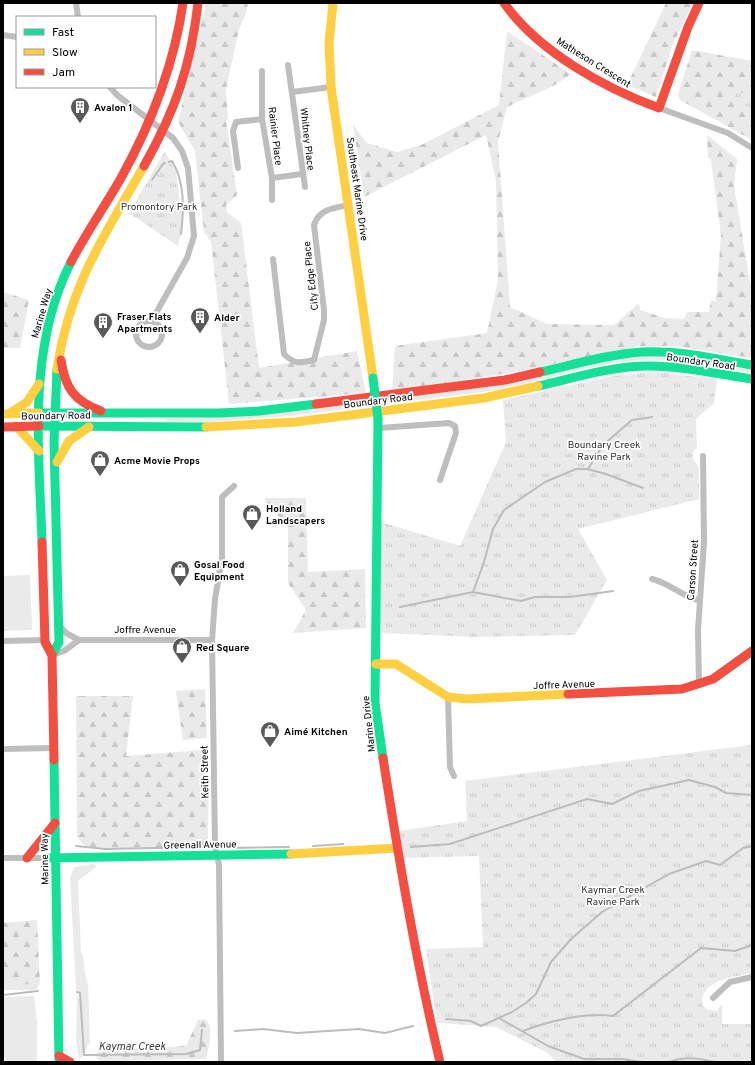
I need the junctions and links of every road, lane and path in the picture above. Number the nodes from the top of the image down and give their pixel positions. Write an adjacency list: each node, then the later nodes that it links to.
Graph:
1 (76, 3): 7 (street)
2 (183, 3): 17 (main road, Marine Way)
3 (198, 3): 18 (main road, Marine Way)
4 (333, 3): 12 (main road, Southeast Marine Drive)
5 (504, 3): 15 (main road, Matheson Crescent)
6 (699, 3): 15 (main road)
7 (78, 16)
8 (3, 35): 9 (street)
9 (16, 37)
10 (288, 65): 14 (street, Whitney Place)
11 (262, 71): 16 (street, Rainier Place)
12 (332, 87): 14 (street); 25 (main road, Southeast Marine Drive)
13 (111, 88): 17 (street)
14 (292, 92): 21 (street, Whitney Place)
15 (659, 108): 19 (street, Matheson Crescent)
16 (262, 119): 20 (street); 22 (street, Rainier Place)
17 (151, 121): 18 (street); 32 (main road, Marine Way)
18 (164, 130): 27 (street); 28 (main road, Marine Way)
19 (752, 148)
20 (238, 168)
21 (302, 174): 22 (street, Rainier Place); 23 (street, Whitney Place)
22 (272, 178): 24 (street, Rainier Place)
23 (305, 187)
24 (272, 200)
25 (349, 205): 26 (street, City Edge Place); 30 (main road, Southeast Marine Drive)
26 (273, 260)
27 (152, 320): 27 (street)
28 (60, 352): 35 (main road, Marine Way); 36 (main road)
29 (752, 365): 36 (main road, Boundary Road)
30 (373, 378): 37 (main road, Marine Drive, bridge)
31 (752, 379): 41 (main road, Boundary Road)
32 (39, 384): 33 (main road, Marine Way); 34 (main road)
33 (39, 413): 34 (main road, Boundary Road); 35 (main road, Boundary Road); 39 (main road, Marine Way)
34 (6, 414)
35 (54, 414): 36 (main road, Boundary Road); 40 (main road, Marine Way)
36 (109, 414)
37 (378, 423): 46 (street); 57 (main road, Marine Drive)
38 (16, 426): 39 (main road, Boundary Road); 42 (main road, Boundary Road); 43 (main road)
39 (39, 426): 40 (main road, Boundary Road); 43 (main road, Marine Way)
40 (54, 426): 41 (main road, Boundary Road); 45 (main road, Marine Way)
41 (91, 426): 45 (main road)
42 (3, 427)
43 (39, 451): 51 (main road, Marine Way)
44 (704, 456): 49 (street, Carson Street)
45 (55, 468): 50 (main road, Marine Way)
46 (440, 480)
47 (234, 486): 53 (street, Keith Street)
48 (652, 579): 49 (street)
49 (700, 600): 58 (street, Carson Street)
50 (58, 624): 52 (street); 56 (main road, Marine Way)
51 (45, 640): 54 (street); 56 (main road, Marine Way)
52 (79, 640): 53 (street, Joffre Avenue); 56 (street)
53 (212, 640): 65 (street, Keith Street)
54 (3, 641)
55 (752, 651): 58 (main road, Joffre Avenue)
56 (52, 655): 60 (main road, Marine Way)
57 (376, 664): 59 (main road); 64 (main road, Marine Drive)
58 (699, 685): 59 (main road, Joffre Avenue)
59 (448, 698): 62 (street)
60 (54, 748): 61 (street); 63 (main road, Marine Way)
61 (3, 749)
62 (454, 776)
63 (55, 823): 67 (main road); 68 (main road, Marine Way)
64 (397, 848): 65 (main road, Greenall Avenue); 74 (main road, Marine Drive)
65 (217, 854): 68 (main road, Greenall Avenue); 73 (street, Keith Street)
66 (3, 858): 67 (street, Greenall Avenue)
67 (27, 858): 68 (street, Greenall Avenue)
68 (52, 858): 71 (main road, Marine Way)
69 (752, 977): 70 (street)
70 (713, 998)
71 (59, 1059): 72 (main road)
72 (70, 1062)
73 (221, 1062)
74 (440, 1062)

